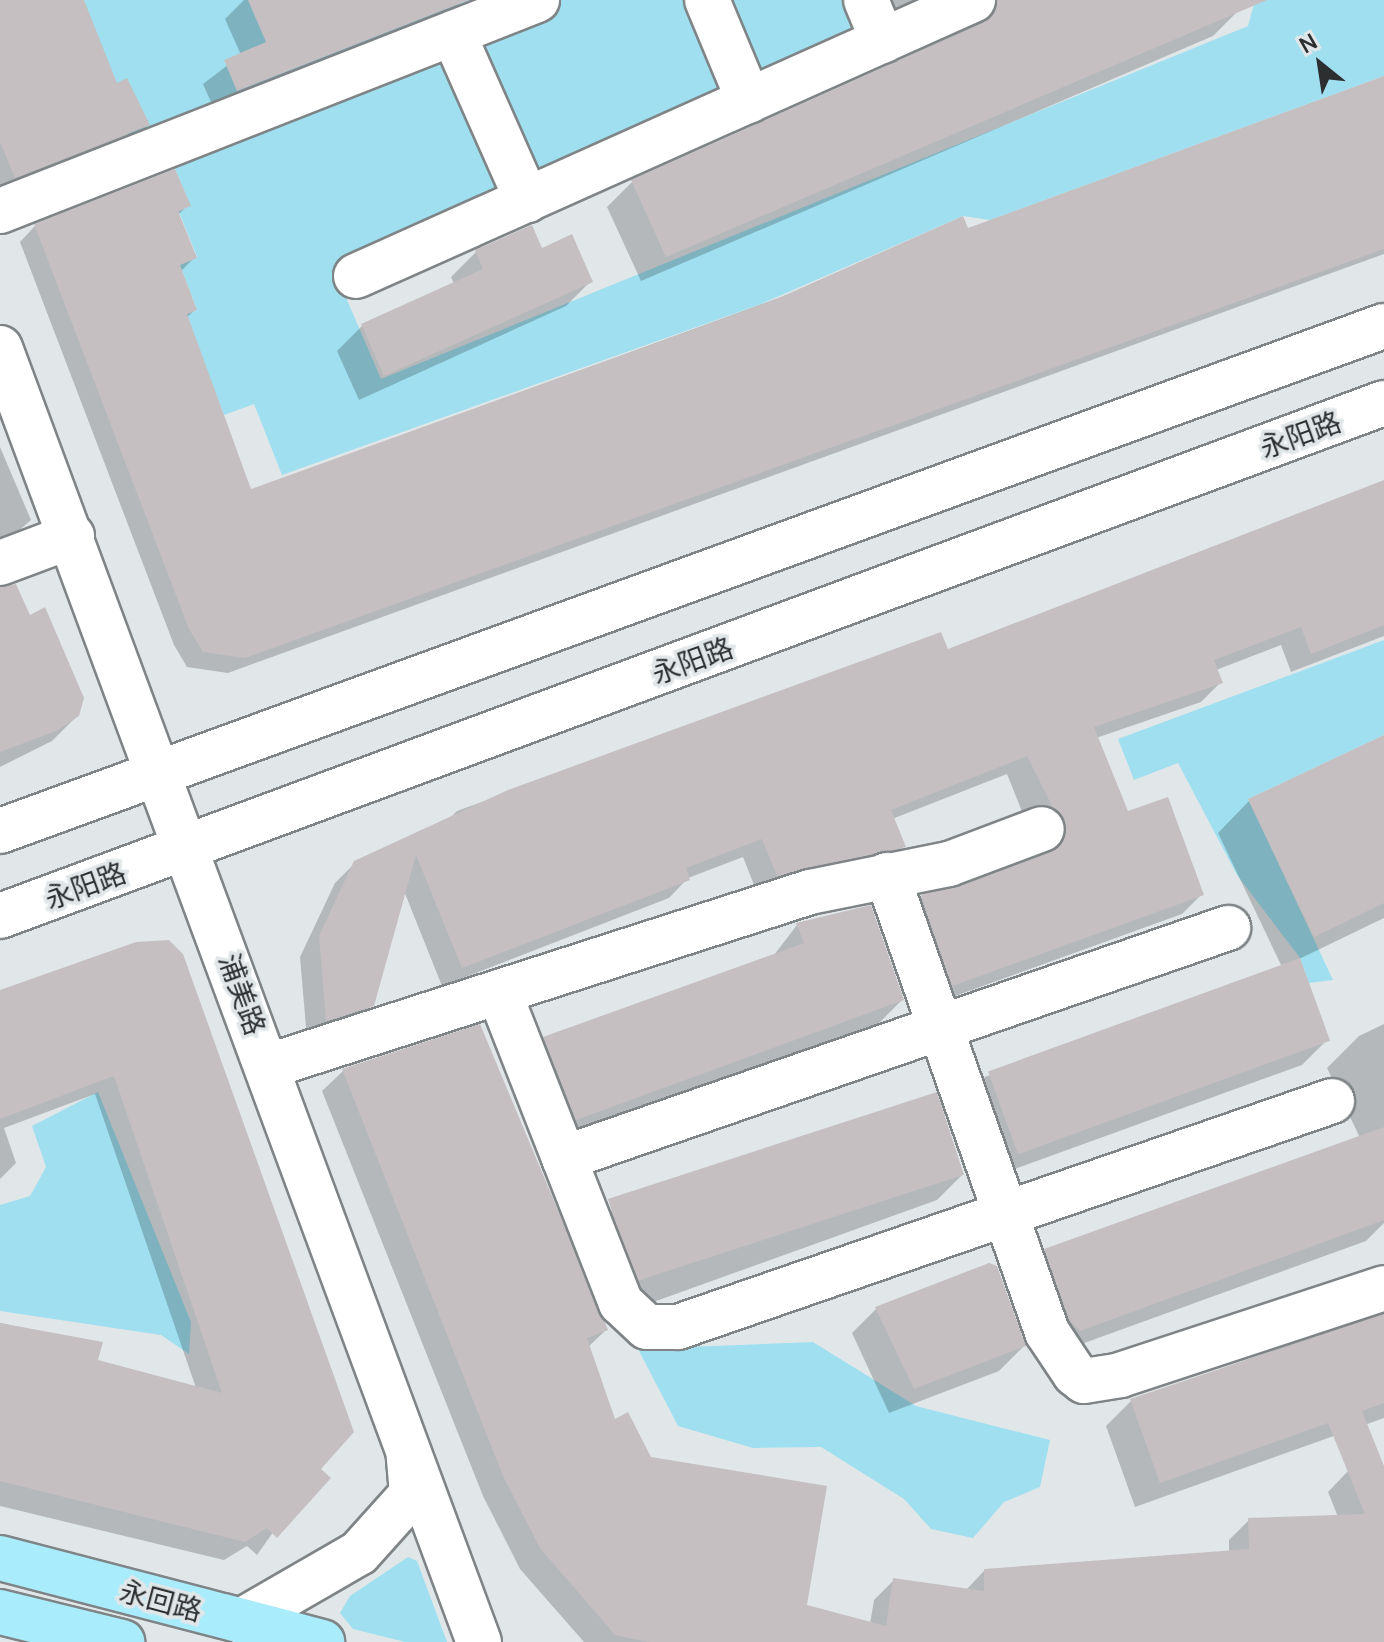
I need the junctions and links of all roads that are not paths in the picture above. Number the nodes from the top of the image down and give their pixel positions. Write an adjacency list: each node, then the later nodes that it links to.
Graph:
1 (537, 0): 5 (street)
2 (707, 0): 7 (street)
3 (866, 0): 6 (street)
4 (973, 0): 6 (street)
5 (453, 33): 8 (street); 9 (street)
6 (883, 41): 7 (street)
7 (749, 101): 8 (street)
8 (527, 200): 10 (street)
9 (0, 211)
10 (356, 276)
11 (1384, 326): 16 (street)
12 (0, 348): 14 (street, 浦美路)
13 (1384, 403): 19 (street, 永阳路)
14 (72, 536): 15 (street); 16 (street, 浦美路)
15 (0, 563)
16 (162, 771): 18 (street); 19 (street, 浦美路)
17 (1042, 829): 20 (street)
18 (0, 831)
19 (190, 847): 21 (street, 永阳路); 25 (street, 浦美路)
20 (887, 875): 23 (street); 24 (street)
21 (0, 916)
22 (1228, 928): 24 (street)
23 (499, 992): 25 (street); 27 (street)
24 (940, 1027): 27 (street); 28 (street)
25 (269, 1066): 30 (street, 浦美路)
26 (1332, 1101): 28 (street)
27 (564, 1158): 28 (street)
28 (1006, 1214): 29 (street)
29 (1384, 1288)
30 (408, 1445): 33 (street); 36 (street, 浦美路)
31 (0, 1558): 33 (main road, 永回路)
32 (0, 1612): 34 (main road, 永回路)
33 (241, 1621): 35 (main road, 永回路)
34 (122, 1642)
35 (322, 1642)
36 (479, 1642)

